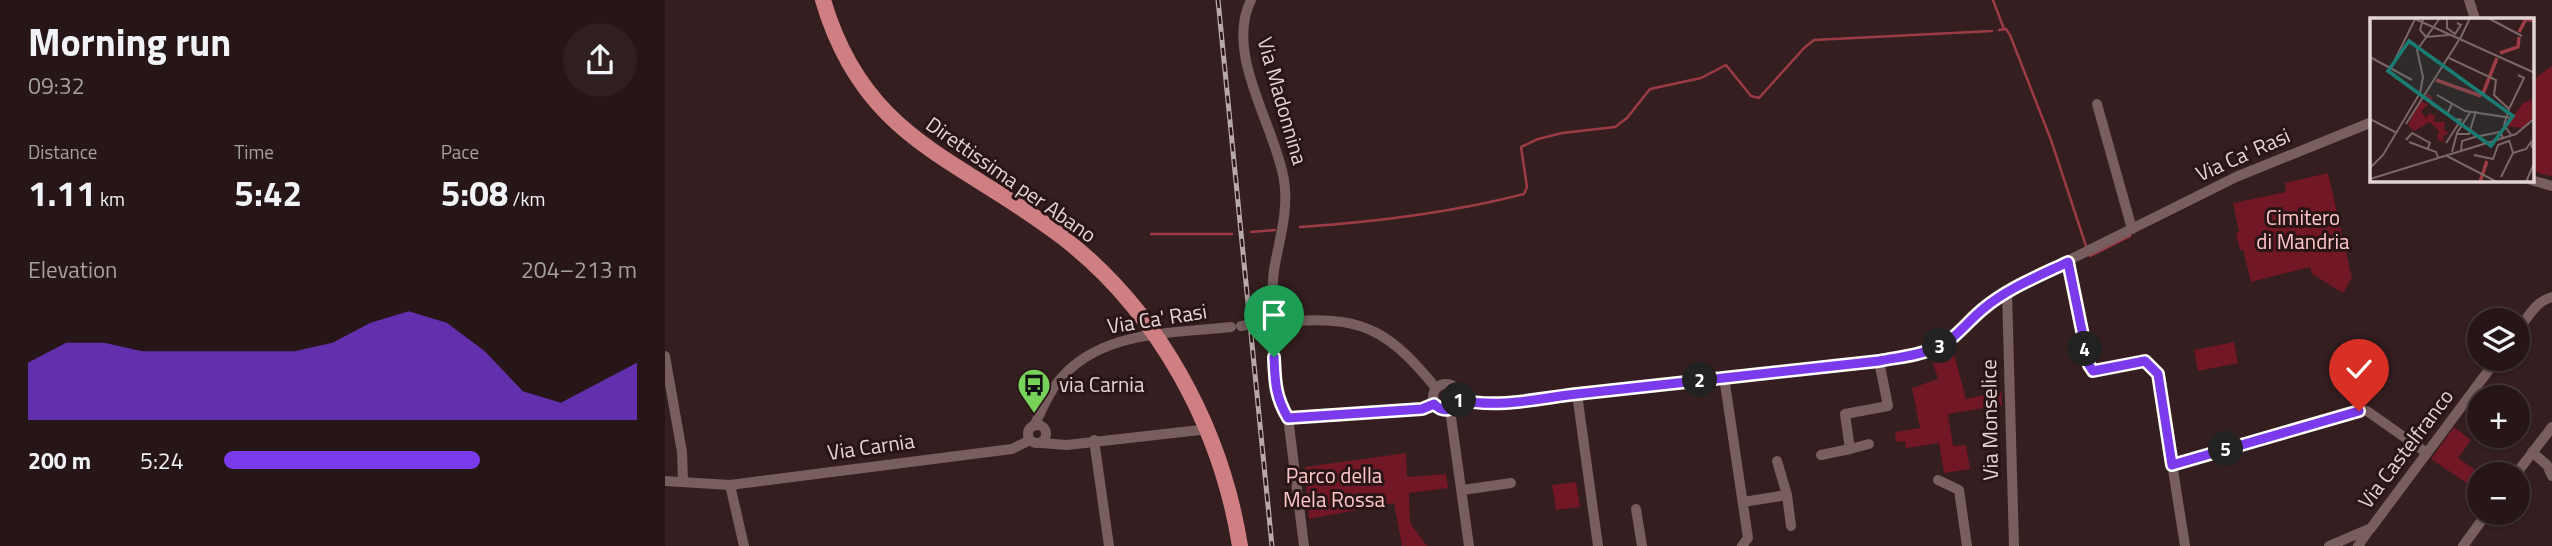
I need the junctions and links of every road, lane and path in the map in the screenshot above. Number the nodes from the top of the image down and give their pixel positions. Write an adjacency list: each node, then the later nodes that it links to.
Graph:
1 (823, 0): 51 (highway, Direttissima per Abano)
2 (1251, 0): 23 (street, Via Madonnina)
3 (2469, 0): 4 (street)
4 (2475, 18)
5 (2097, 104): 9 (street)
6 (2370, 123): 9 (street, Via Ca' Rasi)
7 (2535, 181): 8 (street)
8 (2552, 186)
9 (2132, 229): 10 (street, Via Ca' Rasi)
10 (2068, 262): 11 (street, Via Ca' Rasi); 35 (street)
11 (2007, 292): 15 (street, Via Ca' Rasi); 58 (street, Via Monselice)
12 (2552, 297): 13 (street)
13 (2530, 314)
14 (665, 356): 39 (street)
15 (1879, 361): 17 (street, Via Ca' Rasi); 29 (street)
16 (2488, 371): 31 (street, Via Castelfranco)
17 (1724, 377): 19 (street, Via Ca' Rasi); 44 (street)
18 (1436, 388): 20 (street, Via Ca' Rasi); 21 (street); 26 (street, Via Ca' Rasi)
19 (1578, 399): 20 (street, Via Ca' Rasi); 54 (street)
20 (1459, 400): 22 (street)
21 (1434, 404): 22 (street); 23 (street)
22 (1450, 410): 42 (street)
23 (1288, 418): 52 (street, Via Madonnina)
24 (2552, 427): 30 (street)
25 (1200, 430): 27 (street, Via Carnia)
26 (1039, 433): 27 (street, Via Carnia); 41 (street, Via Carnia)
27 (1094, 440): 50 (street)
28 (1870, 444): 29 (street)
29 (1850, 449): 32 (street)
30 (2532, 452): 34 (street); 36 (street)
31 (2427, 453): 35 (street); 48 (street, Via Castelfranco)
32 (1821, 455)
33 (1777, 461): 43 (street)
34 (2525, 462)
35 (2172, 465): 59 (street)
36 (2552, 476)
37 (1938, 480): 57 (street)
38 (665, 481): 39 (street, Via Carnia)
39 (683, 481): 41 (street, Via Carnia)
40 (1511, 483): 42 (street)
41 (730, 485): 49 (street)
42 (1463, 491): 53 (street)
43 (1787, 495): 44 (street); 47 (street)
44 (1743, 502): 56 (street)
45 (1636, 509): 55 (street)
46 (2478, 525): 62 (street)
47 (1791, 526)
48 (2371, 528): 60 (street, Via Castelfranco); 61 (street, Via Castelfranco)
49 (744, 546)
50 (1108, 546)
51 (1240, 546)
52 (1304, 546)
53 (1469, 546)
54 (1598, 546)
55 (1642, 546)
56 (1742, 546)
57 (1967, 546)
58 (2014, 546)
59 (2185, 546)
60 (2329, 546)
61 (2358, 546)
62 (2463, 546)

